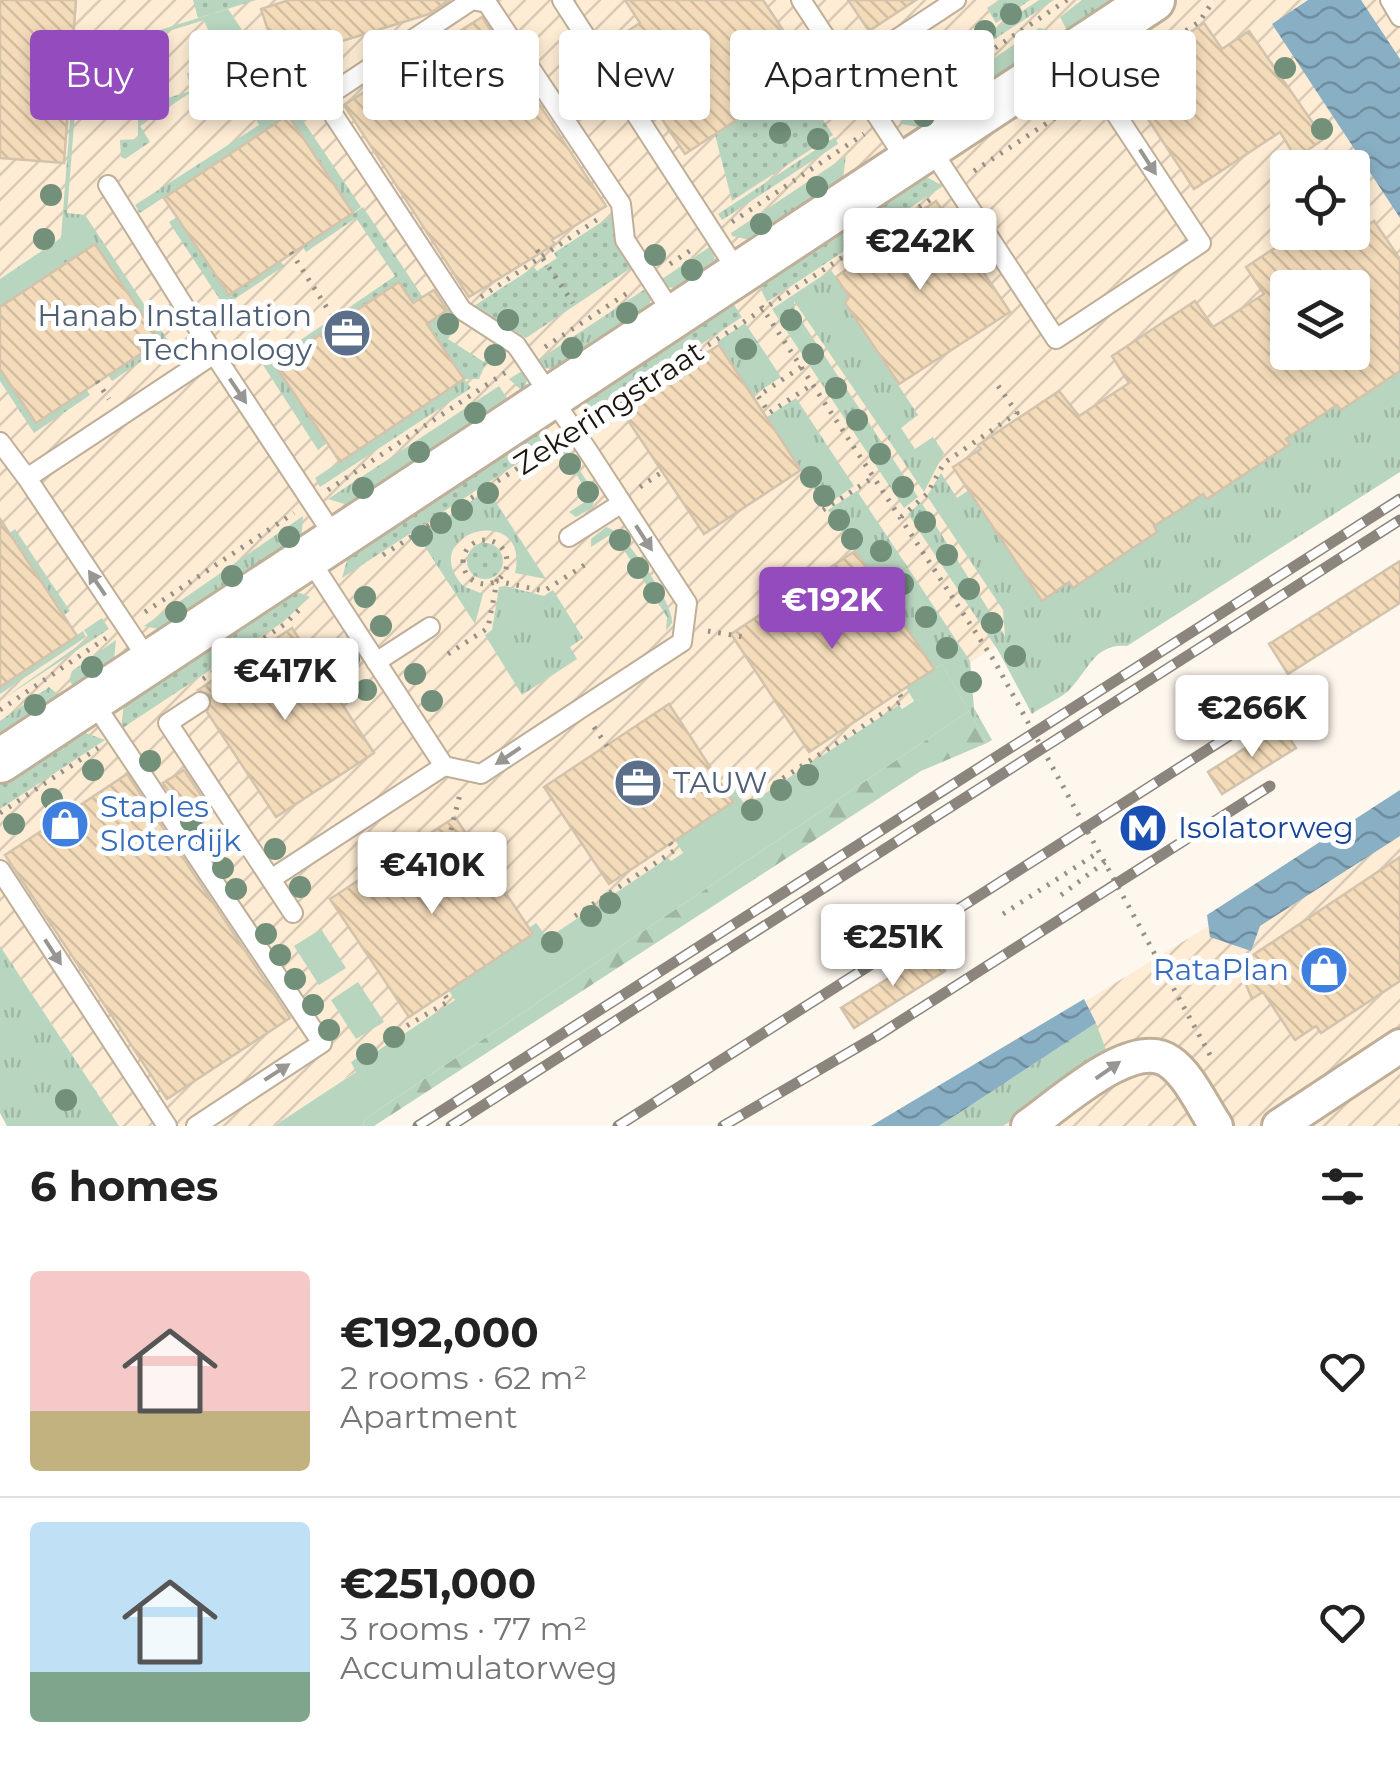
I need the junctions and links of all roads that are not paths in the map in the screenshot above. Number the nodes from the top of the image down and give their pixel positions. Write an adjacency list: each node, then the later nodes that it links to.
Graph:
1 (472, 0): 17 (lane); 19 (lane)
2 (562, 0): 16 (lane)
3 (802, 0): 8 (lane)
4 (956, 0): 9 (lane)
5 (1153, 0): 10 (street, Zekeringstraat)
6 (1390, 0): 7 (lane)
7 (1400, 17)
8 (821, 30)
9 (910, 30)
10 (1108, 30)
11 (1014, 93): 14 (street, Zekeringstraat)
12 (890, 120): 14 (lane)
13 (1120, 120): 14 (lane, one-way to 14)
14 (920, 156): 16 (street, Zekeringstraat)
15 (108, 185): 18 (lane)
16 (751, 291): 17 (street, Zekeringstraat)
17 (675, 317): 19 (street, Zekeringstraat)
18 (214, 354): 21 (lane); 24 (lane, one-way to 24)
19 (563, 415): 22 (lane); 24 (street, Zekeringstraat)
20 (0, 442): 21 (lane)
21 (27, 478): 27 (lane, one-way to 21)
22 (622, 503): 23 (lane); 31 (lane, one-way to 31)
23 (569, 537)
24 (326, 563): 26 (lane); 27 (street, Zekeringstraat)
25 (430, 627): 26 (lane)
26 (376, 662): 31 (lane)
27 (151, 664): 29 (street, Zekeringstraat)
28 (196, 694): 33 (lane)
29 (105, 720): 30 (street, Zekeringstraat); 37 (lane, one-way to 29)
30 (1, 760)
31 (444, 766): 33 (lane)
32 (0, 870): 36 (lane, one-way to 36)
33 (271, 879): 34 (lane)
34 (293, 913)
35 (1400, 1046): 40 (street)
36 (167, 1126)
37 (196, 1126)
38 (1028, 1126): 39 (street, one-way to 39)
39 (1216, 1126)
40 (1279, 1126)

